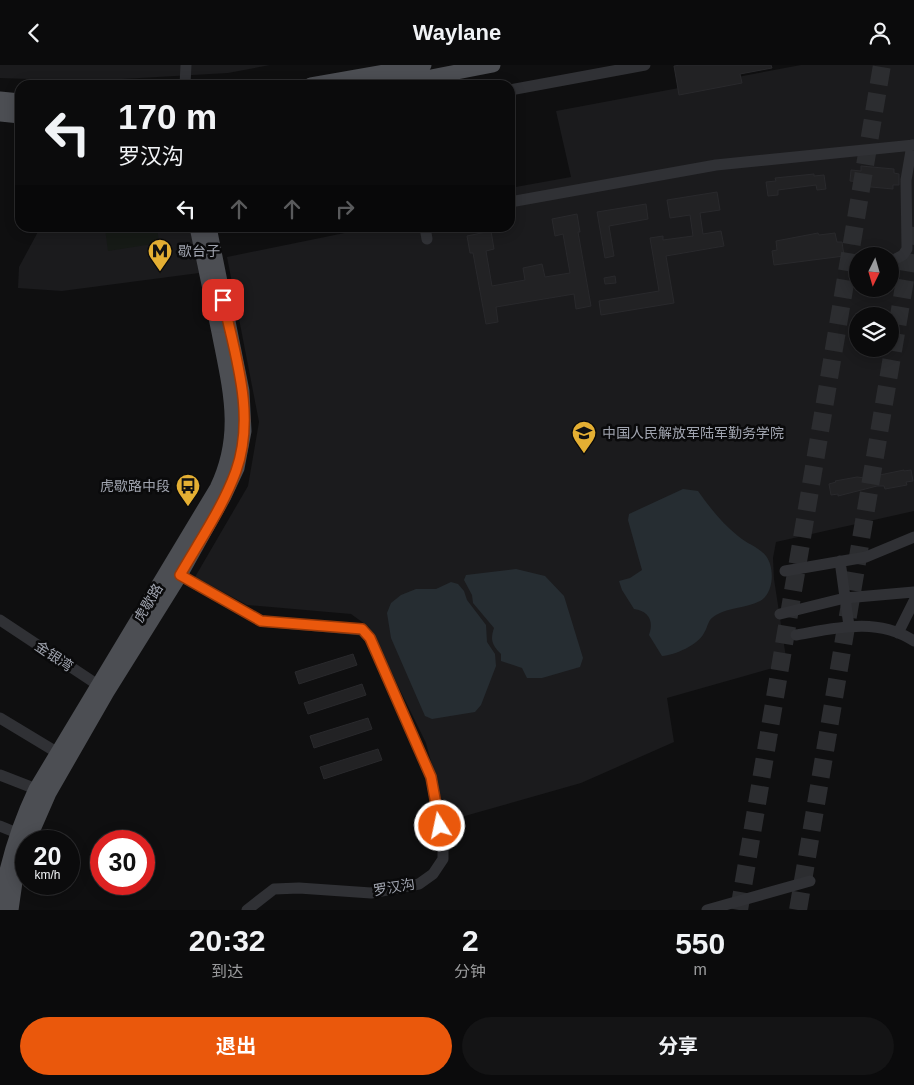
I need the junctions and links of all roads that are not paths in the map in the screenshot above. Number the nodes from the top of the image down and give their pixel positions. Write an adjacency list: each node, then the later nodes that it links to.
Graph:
1 (186, 65): 5 (street)
2 (493, 65): 4 (main road)
3 (645, 65): 7 (street)
4 (408, 74): 6 (main road)
5 (184, 80)
6 (355, 80)
7 (515, 89)
8 (0, 99): 9 (main road)
9 (15, 100)
10 (0, 114): 11 (main road)
11 (15, 116)
12 (913, 145): 13 (street); 16 (street)
13 (515, 201)
14 (198, 232): 20 (main road, 虎歇路)
15 (209, 232): 20 (main road, 虎歇路)
16 (899, 257)
17 (914, 537): 18 (street)
18 (840, 561): 19 (street); 22 (street)
19 (785, 571)
20 (174, 572): 30 (main road, 虎歇路); 44 (street, 罗汉沟)
21 (914, 592): 22 (street)
22 (845, 598): 24 (street); 26 (street)
23 (914, 601): 27 (street)
24 (780, 614)
25 (0, 620): 30 (street, 金银湾)
26 (849, 626): 27 (street); 28 (street)
27 (898, 633): 29 (street)
28 (796, 635)
29 (914, 641)
30 (103, 689): 32 (main road, 虎歇路); 37 (main road, 虎歇路)
31 (0, 718): 32 (street)
32 (58, 753): 34 (main road, 虎歇路)
33 (0, 775): 34 (street)
34 (36, 789): 36 (main road, 虎歇路)
35 (0, 826): 38 (street)
36 (26, 830)
37 (29, 830)
38 (15, 835)
39 (15, 858): 42 (main road, 虎歇路)
40 (810, 881): 45 (street)
41 (15, 882): 43 (main road, 虎歇路)
42 (0, 907)
43 (11, 910)
44 (247, 910)
45 (707, 910)

